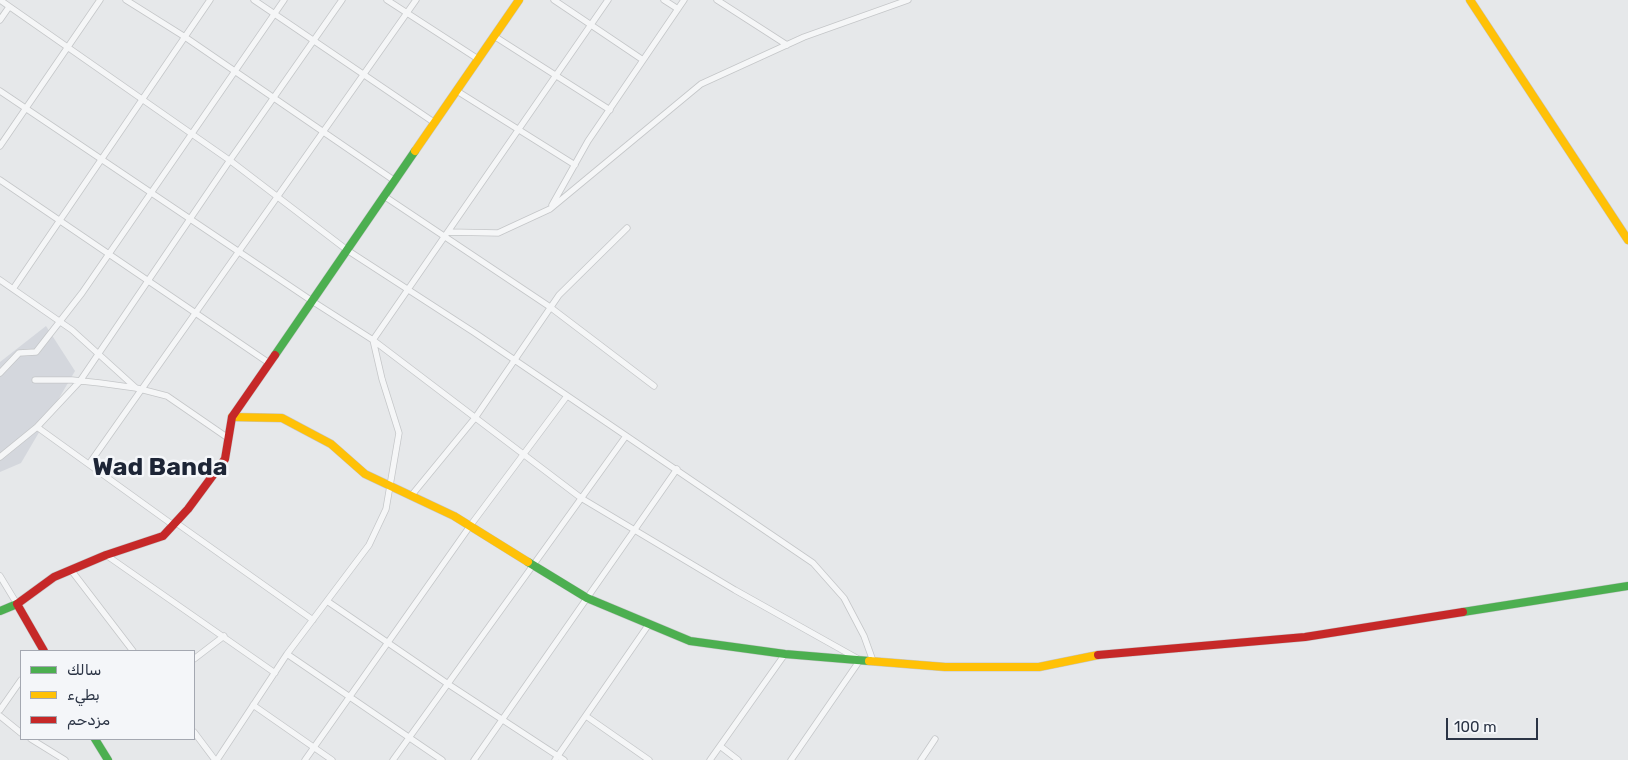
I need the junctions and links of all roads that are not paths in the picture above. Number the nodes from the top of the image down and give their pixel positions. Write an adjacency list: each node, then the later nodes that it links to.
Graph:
1 (0, 0): 18 (street)
2 (100, 0): 28 (street)
3 (126, 0): 25 (street)
4 (210, 0): 25 (street)
5 (254, 0): 21 (street)
6 (284, 0): 21 (street)
7 (342, 0): 26 (street)
8 (387, 0): 20 (street)
9 (416, 0): 20 (street)
10 (519, 0): 24 (main road)
11 (554, 0): 23 (street)
12 (608, 0): 23 (street)
13 (664, 0): 19 (street)
14 (684, 0): 19 (street)
15 (717, 0): 27 (street)
16 (908, 0): 27 (street)
17 (1470, 0): 58 (main road)
18 (9, 7): 22 (street); 28 (street)
19 (678, 9): 30 (street)
20 (406, 13): 29 (street); 32 (street)
21 (274, 14): 26 (street); 31 (street)
22 (0, 20)
23 (591, 25): 30 (street); 33 (street)
24 (494, 36): 29 (main road); 33 (street)
25 (185, 38): 31 (street); 37 (street)
26 (314, 40): 32 (street); 36 (street)
27 (787, 45): 53 (street)
28 (68, 47): 37 (street); 38 (street)
29 (478, 59): 35 (main road)
30 (643, 60): 39 (street)
31 (234, 71): 36 (street); 43 (street)
32 (363, 74): 40 (street); 42 (street)
33 (557, 76): 39 (street); 41 (street)
34 (0, 91): 38 (street)
35 (457, 91): 40 (main road); 41 (street)
36 (274, 98): 42 (street); 46 (street)
37 (143, 100): 43 (street); 45 (street)
38 (26, 108): 44 (street); 45 (street)
39 (610, 110): 47 (street)
40 (435, 123): 49 (main road)
41 (519, 130): 47 (street); 57 (street)
42 (323, 132): 49 (street); 51 (street)
43 (191, 133): 46 (street); 50 (street)
44 (0, 146)
45 (102, 160): 50 (street); 55 (street)
46 (230, 160): 51 (street); 54 (street)
47 (574, 166): 53 (street)
48 (0, 180): 55 (street)
49 (395, 181): 52 (main road)
50 (151, 193): 54 (street); 61 (street)
51 (277, 196): 59 (street); 60 (street)
52 (384, 196): 57 (street); 59 (main road)
53 (550, 209): 57 (street)
54 (190, 219): 60 (street); 63 (street)
55 (60, 221): 61 (street); 64 (street)
56 (627, 228): 67 (street)
57 (446, 234): 65 (street); 67 (street)
58 (1628, 240)
59 (347, 250): 65 (street); 66 (main road)
60 (238, 252): 66 (street); 68 (street)
61 (108, 254): 63 (street); 69 (street)
62 (0, 280): 64 (street)
63 (148, 281): 68 (street); 71 (street)
64 (13, 289): 69 (street)
65 (408, 289): 70 (street); 72 (street)
66 (312, 301): 70 (street); 73 (main road)
67 (550, 307): 72 (street); 77 (street)
68 (195, 313): 73 (street); 78 (street)
69 (60, 321): 71 (street); 74 (street)
70 (373, 340): 81 (street); 89 (street)
71 (98, 354): 76 (street); 78 (street)
72 (514, 359): 79 (street); 81 (street)
73 (269, 363): 80 (main road)
74 (0, 372)
75 (35, 380): 76 (street)
76 (80, 381): 78 (street); 82 (street)
77 (654, 386)
78 (139, 388): 84 (street); 87 (street)
79 (567, 396): 83 (street); 85 (street)
80 (232, 417): 84 (main road); 89 (main road)
81 (475, 418): 85 (street); 90 (street)
82 (37, 428): 86 (street); 87 (street)
83 (626, 436): 88 (street); 91 (street)
84 (228, 438): 92 (main road)
85 (523, 454): 91 (street); 93 (street)
86 (0, 457)
87 (89, 464): 92 (street)
88 (677, 469): 94 (street); 114 (street)
89 (390, 487): 90 (main road); 101 (street)
90 (411, 496): 93 (main road)
91 (581, 498): 94 (street); 96 (street)
92 (174, 524): 95 (main road); 104 (street)
93 (470, 526): 96 (main road); 107 (street)
94 (634, 530): 100 (street); 113 (street)
95 (106, 555): 97 (main road); 106 (street)
96 (533, 565): 100 (main road); 117 (street)
97 (71, 570): 102 (main road); 109 (street)
98 (0, 576): 102 (street)
99 (1628, 586): 114 (main road)
100 (587, 598): 105 (main road); 123 (street)
101 (327, 601): 104 (street); 107 (street)
102 (17, 604): 103 (main road); 108 (main road)
103 (0, 611)
104 (313, 620): 110 (street)
105 (649, 624): 111 (main road); 122 (street)
106 (224, 636): 112 (street); 115 (street)
107 (388, 643): 117 (street); 118 (street)
108 (43, 650)
109 (132, 650)
110 (287, 654): 115 (street); 118 (street)
111 (785, 654): 113 (main road); 130 (street)
112 (195, 658)
113 (860, 660): 114 (main road); 145 (street)
114 (873, 661)
115 (275, 673): 119 (street)
116 (20, 681): 120 (street)
117 (448, 684): 123 (street); 126 (street)
118 (350, 697): 126 (street); 131 (street)
119 (253, 705): 131 (street); 135 (street)
120 (0, 710)
121 (0, 716): 124 (street)
122 (586, 716): 132 (street); 142 (street)
123 (502, 720): 132 (street); 140 (street)
124 (20, 732)
125 (195, 733): 135 (street)
126 (409, 738): 138 (street); 139 (street)
127 (935, 739): 146 (street)
128 (33, 740): 133 (street)
129 (96, 740): 134 (main road)
130 (720, 746): 143 (street); 144 (street)
131 (314, 748): 136 (street); 137 (street)
132 (557, 758): 141 (street)
133 (65, 760)
134 (108, 760)
135 (216, 760)
136 (305, 760)
137 (332, 760)
138 (393, 760)
139 (442, 760)
140 (474, 760)
141 (564, 760)
142 (649, 760)
143 (710, 760)
144 (738, 760)
145 (791, 760)
146 (921, 760)

